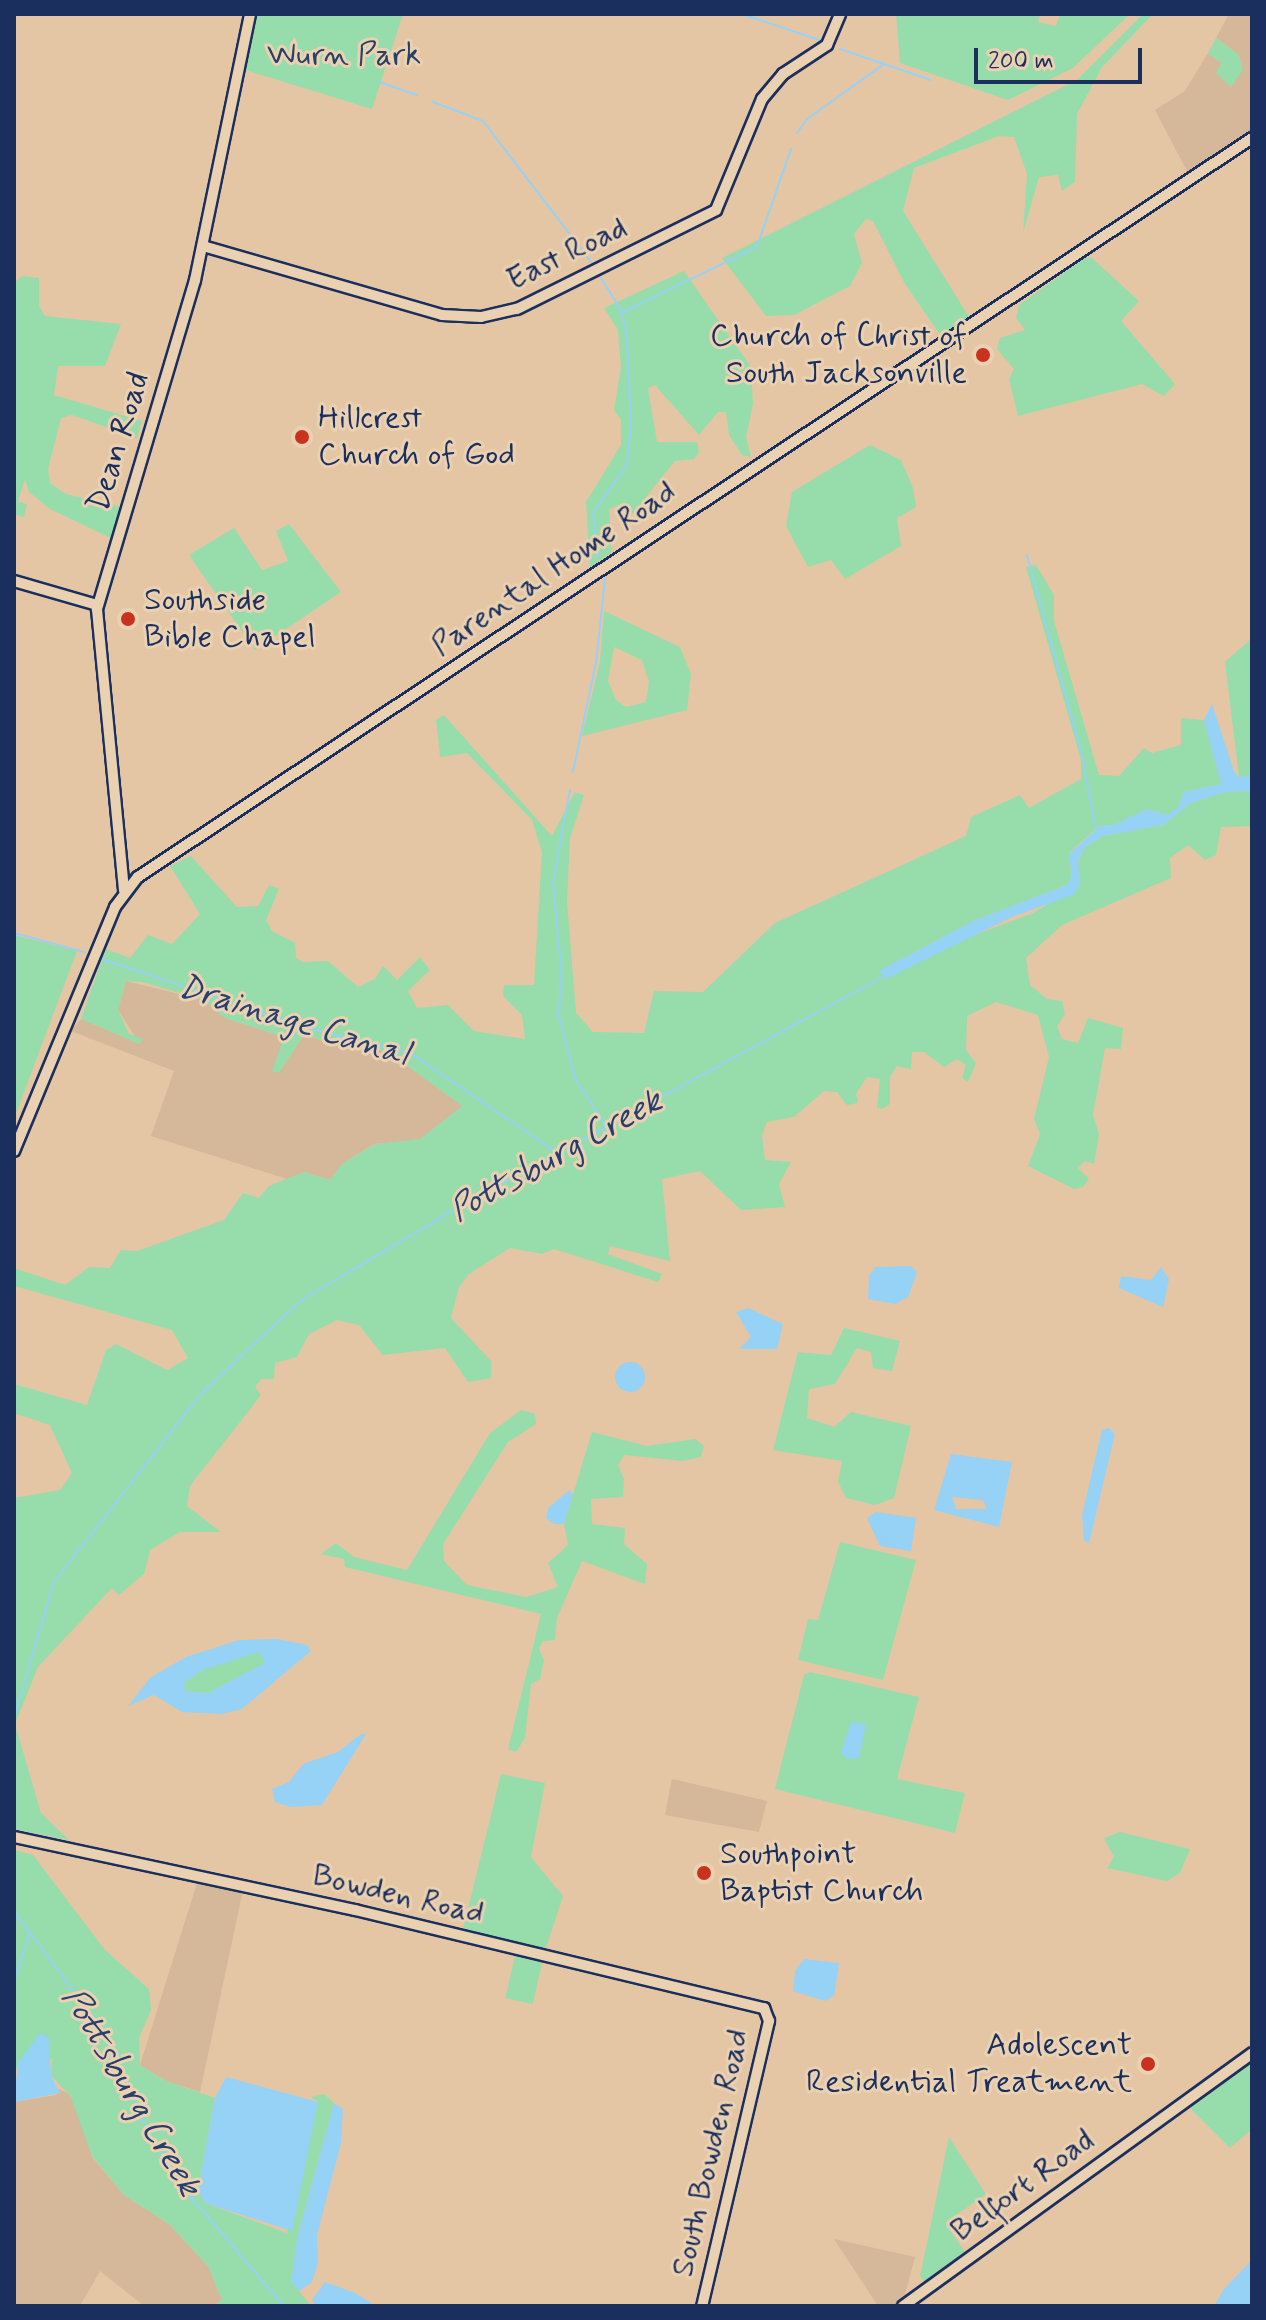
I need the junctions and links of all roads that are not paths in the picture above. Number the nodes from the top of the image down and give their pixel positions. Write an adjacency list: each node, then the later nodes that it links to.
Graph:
1 (250, 14): 4 (street, Dean Road)
2 (840, 14): 4 (street, East Road)
3 (1252, 138): 7 (street, Parental Home Road)
4 (203, 246): 6 (street, Dean Road)
5 (14, 581): 6 (street)
6 (97, 605): 7 (street, Dean Road)
7 (124, 890): 8 (street)
8 (14, 1151)
9 (14, 1837): 10 (street, Bowden Road)
10 (768, 2011): 12 (street, South Bowden Road)
11 (1252, 2053): 13 (street, Belfort Road)
12 (702, 2306)
13 (903, 2306)

